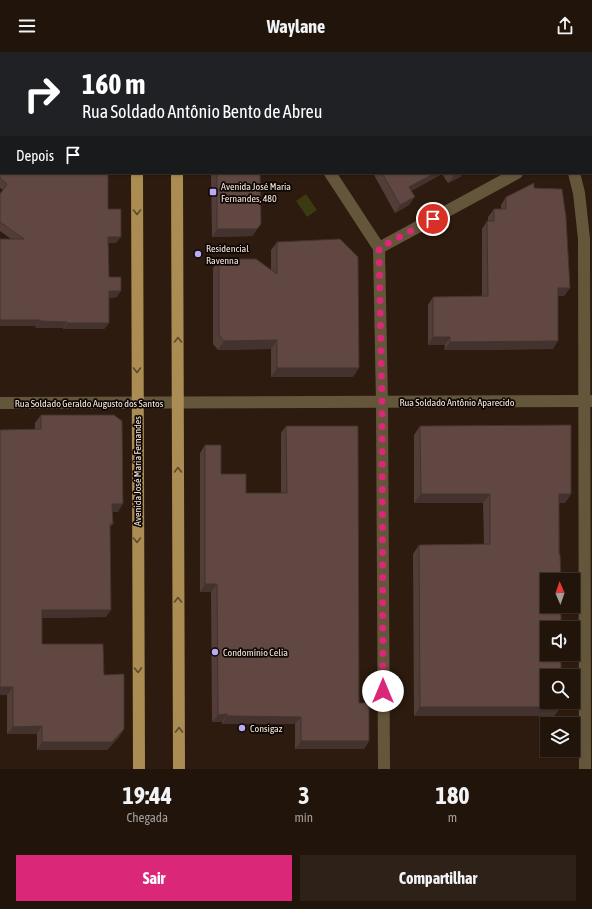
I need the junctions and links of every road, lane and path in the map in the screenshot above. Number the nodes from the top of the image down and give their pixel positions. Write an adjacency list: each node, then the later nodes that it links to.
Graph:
1 (137, 174): 10 (main road, Avenida José Maria Fernandes, one-way to 10)
2 (177, 174): 11 (main road, one-way to 2)
3 (331, 174): 6 (street)
4 (515, 174): 6 (street)
5 (574, 174): 7 (street)
6 (379, 248): 8 (street)
7 (588, 401): 8 (street, Rua Soldado Antônio Aparecido); 15 (street)
8 (382, 402): 11 (street, Rua Soldado Antônio Aparecido); 14 (street)
9 (0, 403): 10 (street, Rua Soldado Geraldo Augusto dos Santos)
10 (137, 403): 11 (street, Rua Soldado Geraldo Augusto dos Santos); 12 (main road, Avenida José Maria Fernandes, one-way to 12)
11 (178, 403): 13 (main road, one-way to 11)
12 (138, 769)
13 (179, 769)
14 (384, 769)
15 (585, 769)

